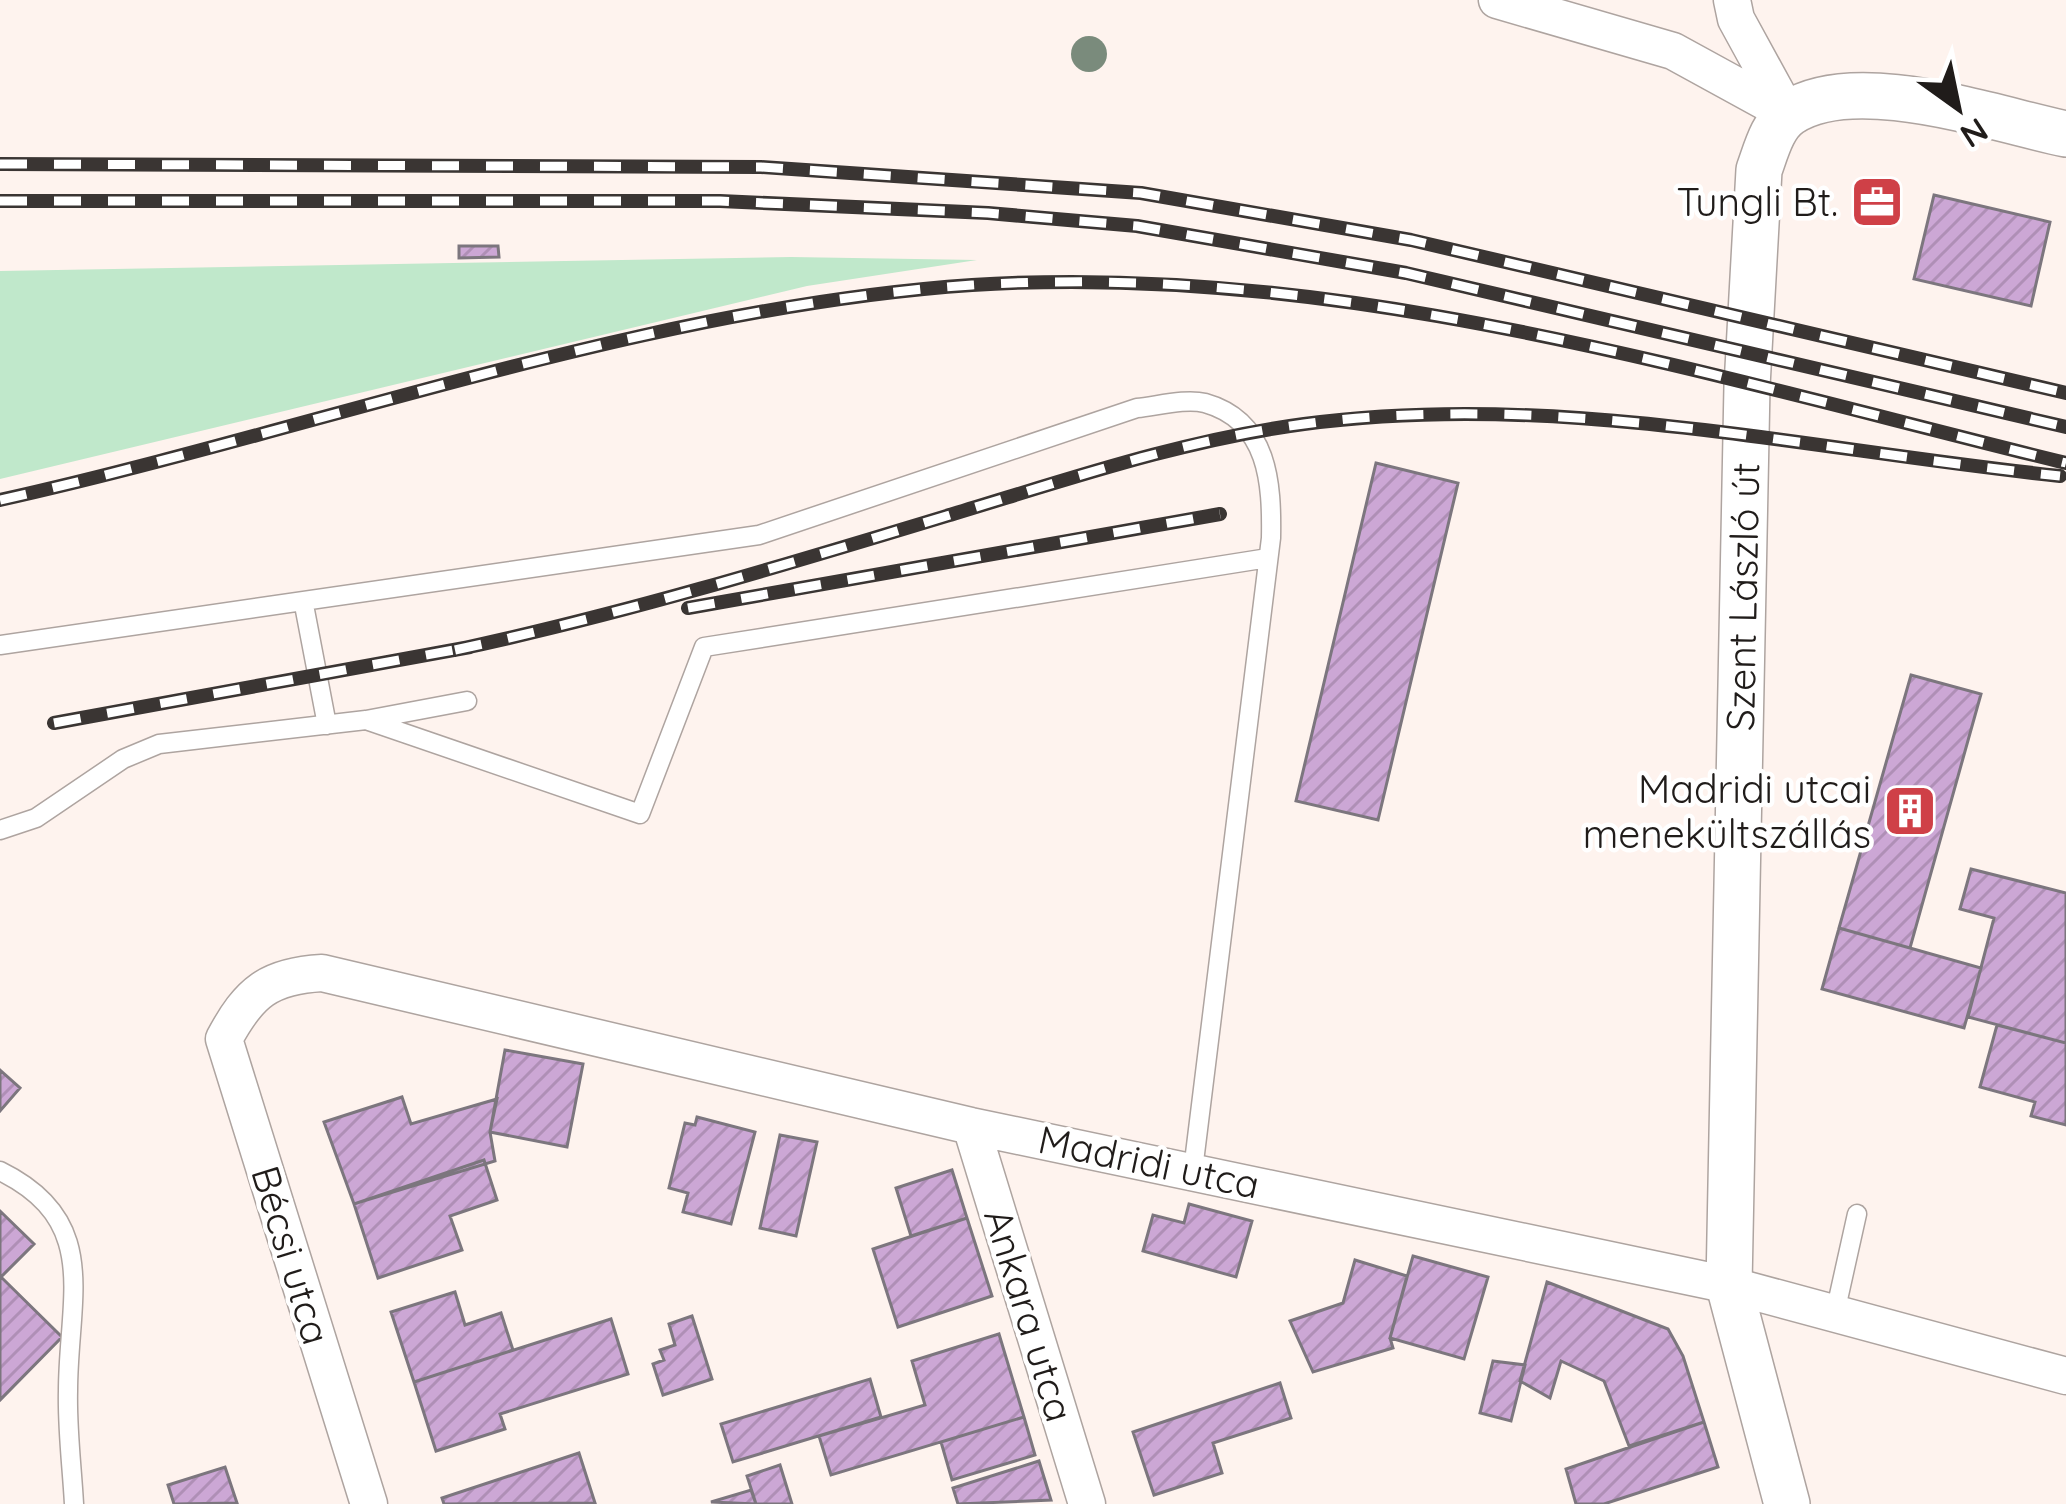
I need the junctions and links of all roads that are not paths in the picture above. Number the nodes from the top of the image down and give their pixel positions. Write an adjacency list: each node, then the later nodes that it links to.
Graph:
1 (1497, 0): 3 (street)
2 (1732, 0): 3 (street)
3 (1788, 114): 4 (street); 17 (street, Szent László út)
4 (2066, 134)
5 (1268, 558): 6 (lane); 9 (lane); 14 (lane)
6 (304, 605): 7 (lane); 10 (lane)
7 (0, 645)
8 (467, 700): 9 (lane)
9 (366, 721): 10 (lane)
10 (327, 725): 11 (lane)
11 (0, 830)
12 (240, 1009): 13 (street, Madridi utca); 21 (street, Bécsi utca)
13 (970, 1126): 14 (street, Madridi utca); 22 (street, Ankara utca)
14 (1192, 1170): 17 (street, Madridi utca)
15 (0, 1171): 20 (lane)
16 (1857, 1214): 18 (lane)
17 (1729, 1285): 18 (street, Madridi utca); 23 (street, Szent László út)
18 (1835, 1313): 19 (street, Madridi utca)
19 (2066, 1376)
20 (74, 1504)
21 (369, 1504)
22 (1087, 1504)
23 (1787, 1504)

